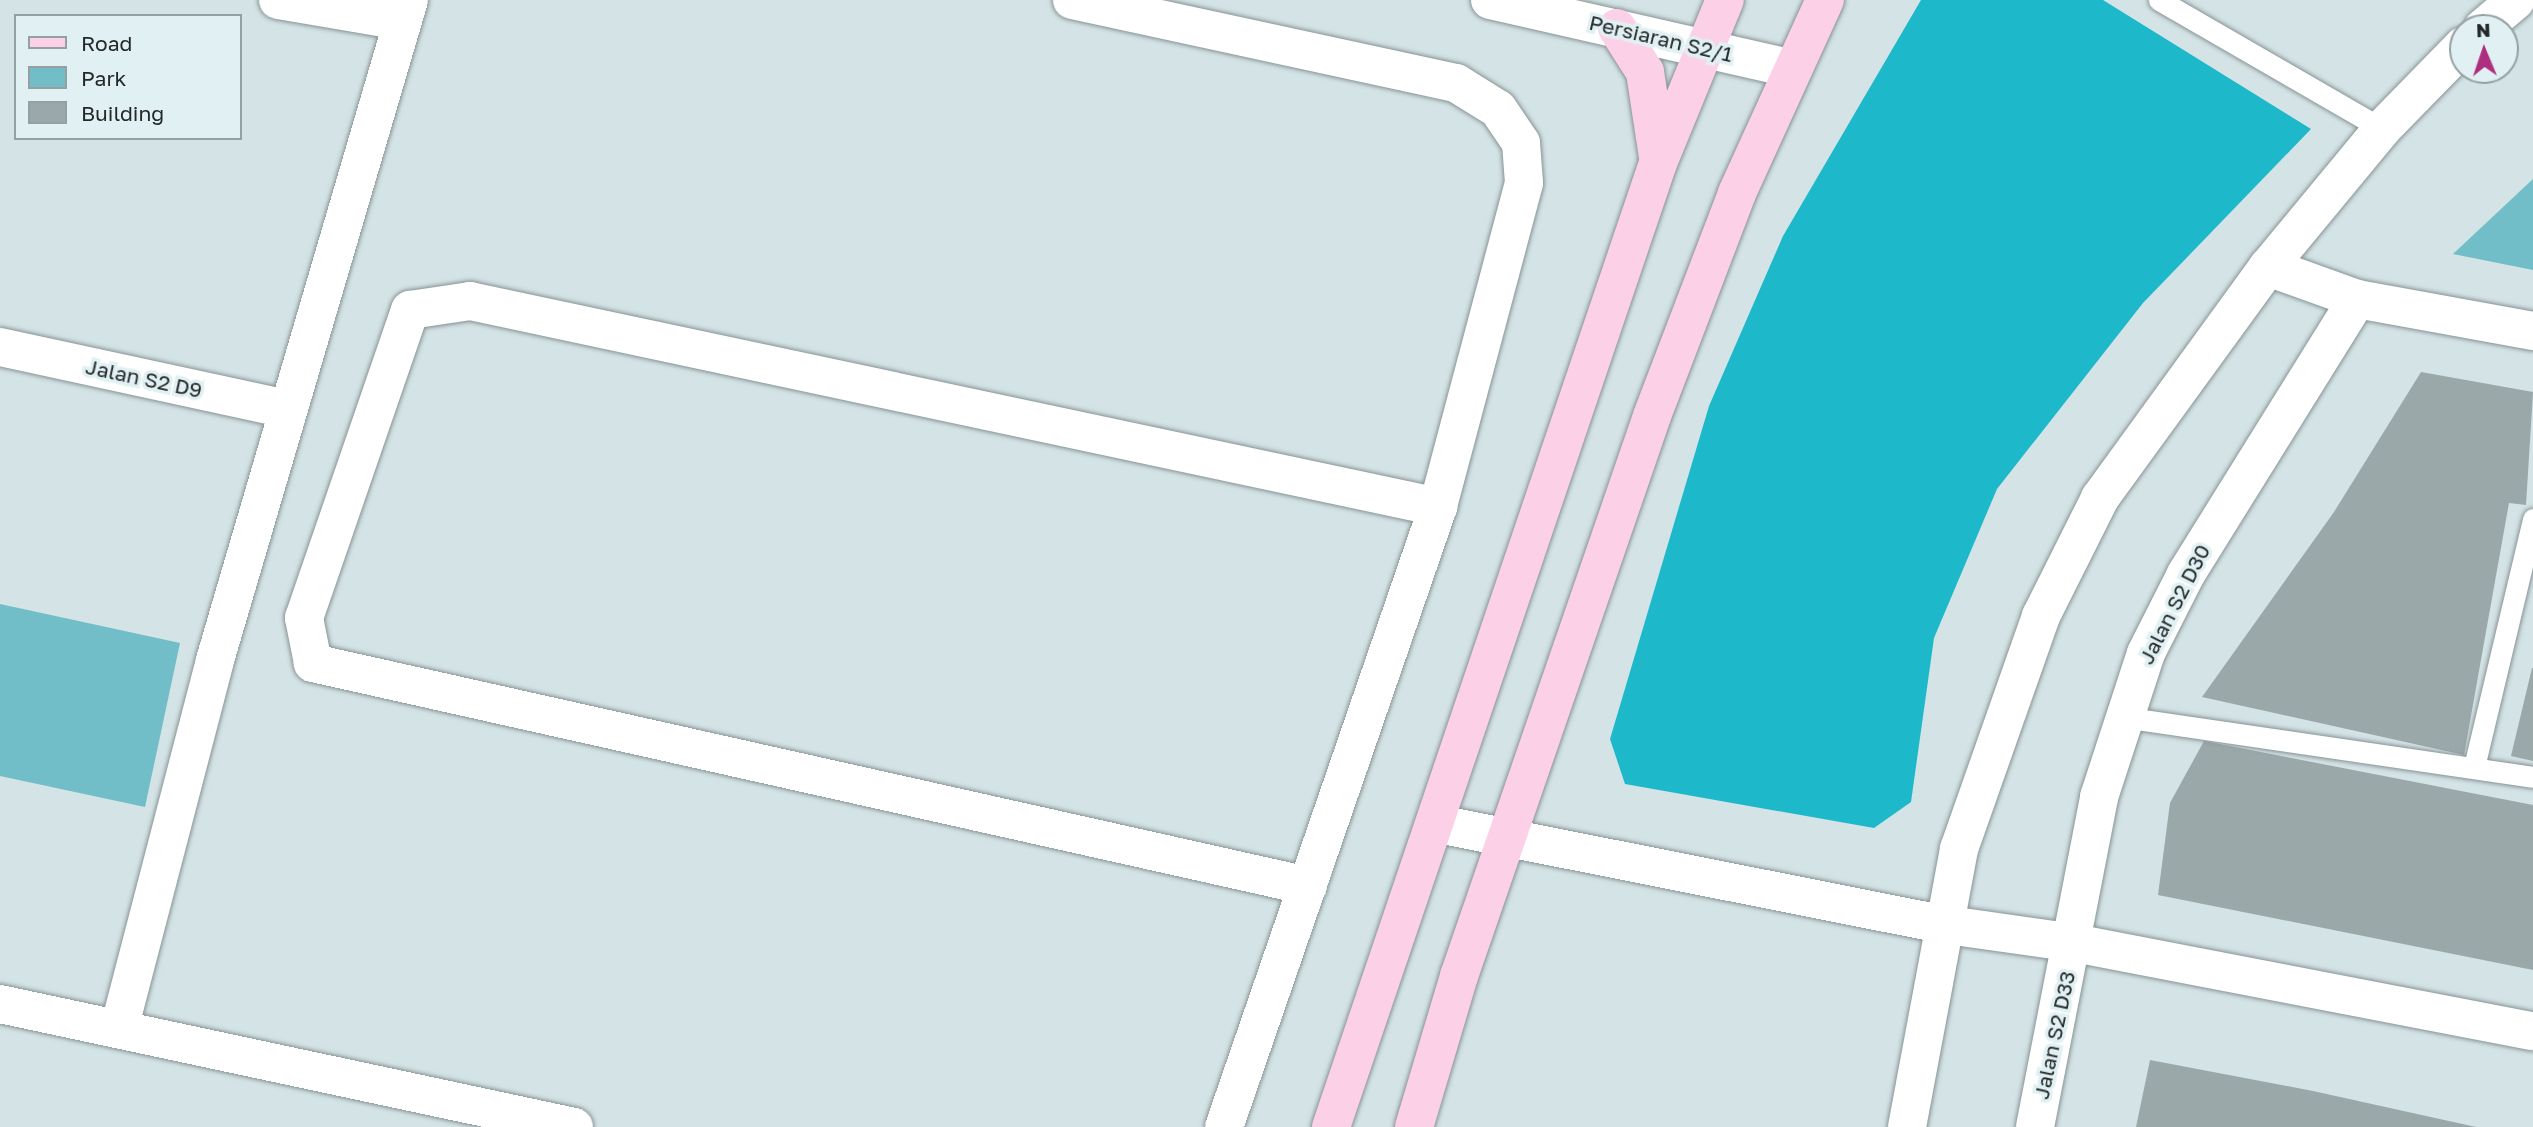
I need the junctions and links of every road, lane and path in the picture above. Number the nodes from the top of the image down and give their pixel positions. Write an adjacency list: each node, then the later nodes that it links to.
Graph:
1 (278, 0): 8 (street)
2 (1072, 0): 21 (street)
3 (1490, 0): 10 (street, Persiaran S2/1)
4 (1725, 0): 11 (main road)
5 (1825, 0): 13 (main road)
6 (2159, 0): 14 (lane)
7 (2516, 0): 9 (street)
8 (406, 10): 20 (street)
9 (2500, 14)
10 (1617, 28): 11 (street, Persiaran S2/1); 15 (main road)
11 (1705, 47): 13 (street, Persiaran S2/1); 15 (main road)
12 (2449, 60): 14 (street)
13 (1790, 68): 27 (main road)
14 (2382, 129): 16 (street)
15 (1658, 163): 26 (main road)
16 (2268, 267): 17 (street); 29 (street)
17 (2357, 299): 18 (street); 23 (street, Jalan S2 D30)
18 (2533, 331)
19 (0, 346): 20 (street, Jalan S2 D9)
20 (287, 409): 32 (street)
21 (1438, 507): 28 (street); 28 (street)
22 (2533, 519): 24 (lane)
23 (2122, 717): 24 (lane); 30 (street, Jalan S2 D30)
24 (2474, 767): 25 (lane)
25 (2533, 778)
26 (1438, 824): 27 (street); 36 (main road)
27 (1508, 836): 29 (street); 37 (main road)
28 (1308, 886): 35 (street)
29 (1941, 924): 30 (street); 38 (street)
30 (2074, 943): 33 (street); 39 (street, Jalan S2 D33)
31 (0, 1004): 32 (street)
32 (119, 1029): 34 (street)
33 (2533, 1031)
34 (574, 1127)
35 (1224, 1127)
36 (1331, 1127)
37 (1415, 1127)
38 (1907, 1127)
39 (2035, 1127)

